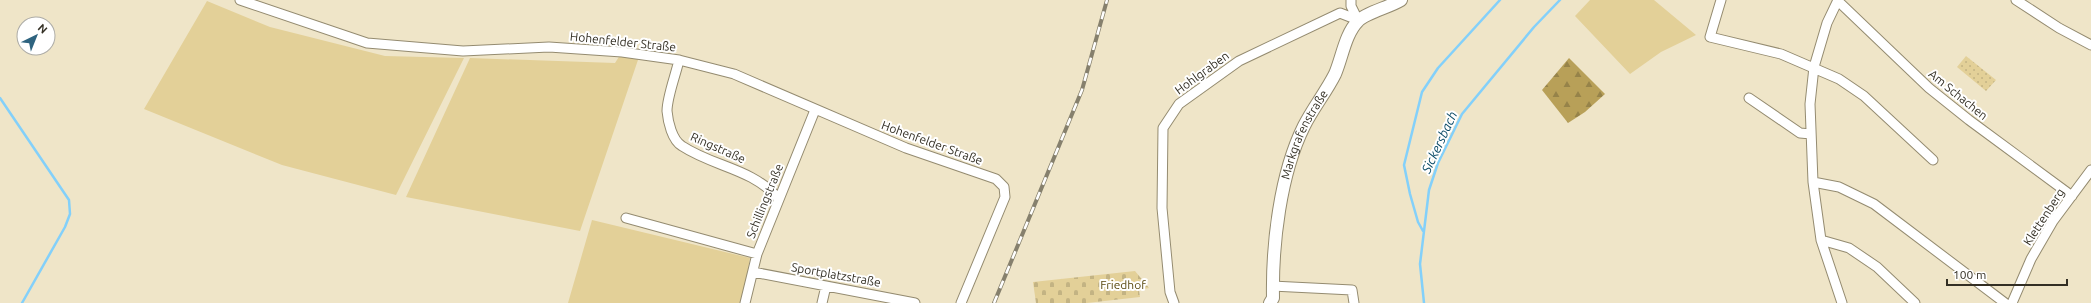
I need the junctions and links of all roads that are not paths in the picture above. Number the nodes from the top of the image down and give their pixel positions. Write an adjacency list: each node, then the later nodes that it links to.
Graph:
1 (240, 0): 9 (street, Hohenfelder Straße)
2 (1351, 0): 7 (street)
3 (1401, 0): 7 (street)
4 (1721, 0): 10 (street)
5 (1838, 0): 10 (street); 17 (street, Am Schachen)
6 (2016, 0): 8 (street)
7 (1358, 20): 24 (street, Markgrafenstraße); 30 (street, Hohlgraben)
8 (2091, 45)
9 (679, 60): 12 (street, Hohenfelder Straße); 18 (street, Ringstraße)
10 (1814, 67): 13 (street); 14 (street)
11 (1749, 98): 13 (street)
12 (815, 110): 18 (street, Schillingstraße); 29 (street, Hohenfelder Straße)
13 (1811, 134): 16 (street)
14 (1933, 160)
15 (2091, 170): 17 (street, Klettenberg)
16 (1814, 182): 20 (street); 34 (street)
17 (2072, 196): 35 (street, Klettenberg)
18 (778, 198): 21 (street, Schillingstraße)
19 (626, 218): 21 (street)
20 (1821, 240): 25 (street); 33 (street)
21 (757, 254): 22 (street, Schillingstraße)
22 (753, 272): 23 (street, Sportplatzstraße); 26 (street, Schillingstraße)
23 (826, 286): 27 (street); 28 (street, Sportplatzstraße)
24 (1272, 286): 31 (street, Markgrafenstraße); 32 (street)
25 (1840, 302)
26 (745, 303)
27 (822, 303)
28 (915, 303)
29 (961, 303)
30 (1174, 303)
31 (1270, 303)
32 (1354, 303)
33 (1916, 303)
34 (2005, 303)
35 (2012, 303)

